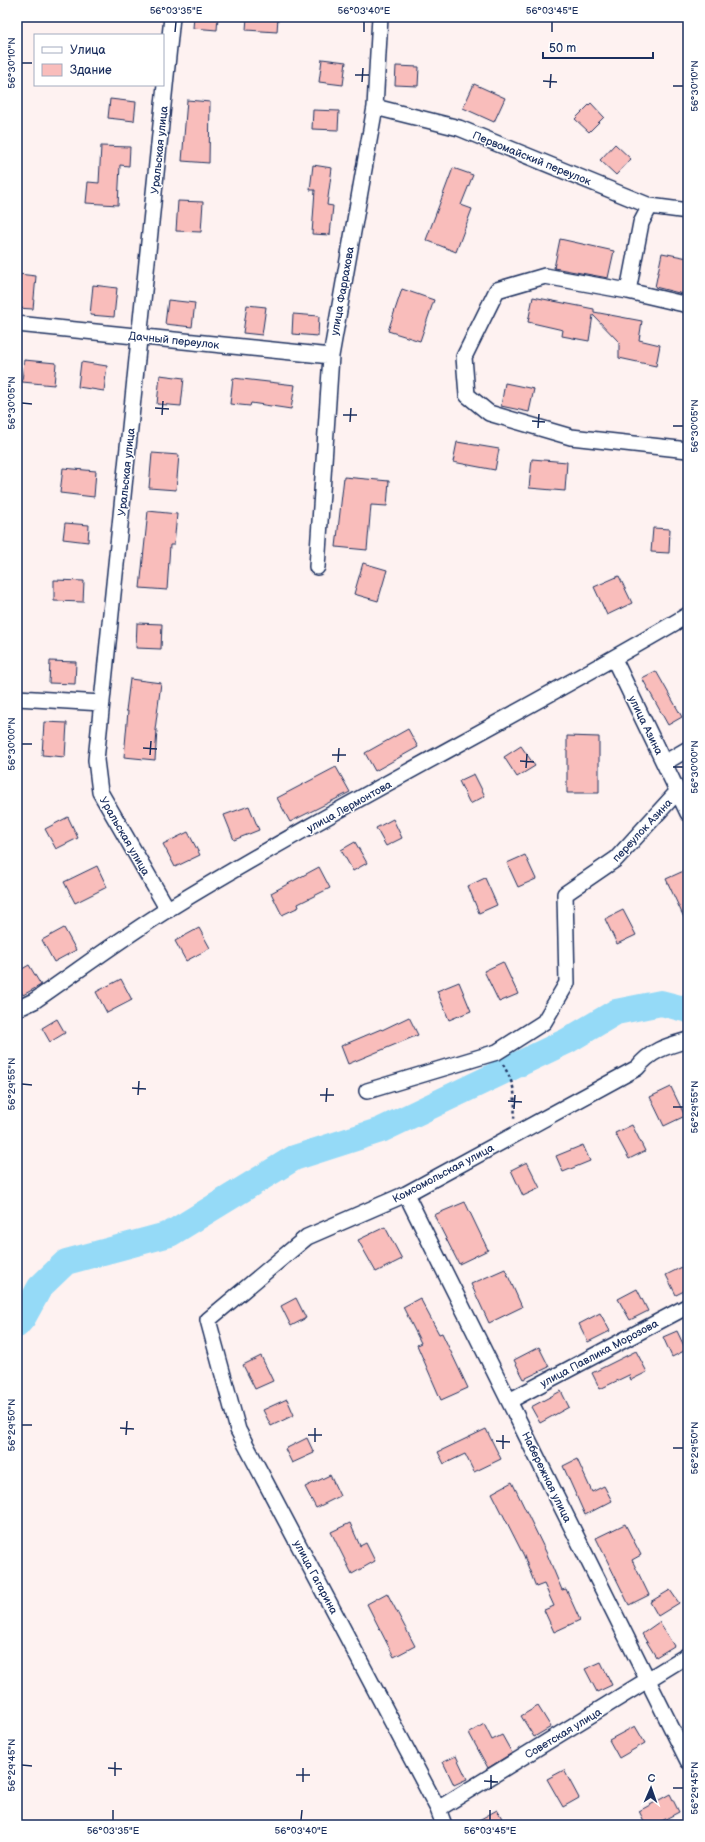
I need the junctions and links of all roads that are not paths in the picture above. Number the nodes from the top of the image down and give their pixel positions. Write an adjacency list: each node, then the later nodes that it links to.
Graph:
1 (172, 17): 9 (street, Уральская улица)
2 (380, 17): 3 (street, улица Фаррахова)
3 (375, 107): 4 (street, Первомайский переулок); 10 (street, улица Фаррахова)
4 (650, 206): 5 (street, Первомайский переулок); 6 (street)
5 (688, 211)
6 (628, 291): 7 (street); 11 (street)
7 (688, 305)
8 (17, 324): 9 (street, Дачный переулок)
9 (141, 336): 10 (street, Дачный переулок); 16 (street, Уральская улица)
10 (331, 356): 12 (street, улица Фаррахова)
11 (688, 450)
12 (317, 567)
13 (688, 615): 14 (street, улица Лермонтова)
14 (614, 659): 18 (street, улица Азина); 21 (street, улица Лермонтова)
15 (17, 698): 16 (street)
16 (102, 703): 21 (street, Уральская улица)
17 (688, 749): 18 (street)
18 (664, 763): 19 (street, улица Азина)
19 (678, 791): 20 (street, улица Азина); 24 (street, переулок Азина)
20 (688, 813)
21 (168, 910): 22 (street, улица Лермонтова)
22 (17, 1009)
23 (688, 1040): 25 (street, Комсомольская улица)
24 (367, 1091)
25 (406, 1194): 27 (street, Комсомольская улица); 28 (street, Набережная улица)
26 (688, 1306): 28 (street, улица Павлика Морозова)
27 (208, 1320): 32 (street, улица Гагарина)
28 (509, 1401): 30 (street, Набережная улица)
29 (688, 1655): 30 (street, Советская улица)
30 (648, 1681): 31 (street, Набережная улица); 32 (street, Советская улица)
31 (688, 1760)
32 (438, 1809): 33 (street, улица Гагарина)
33 (444, 1825)

